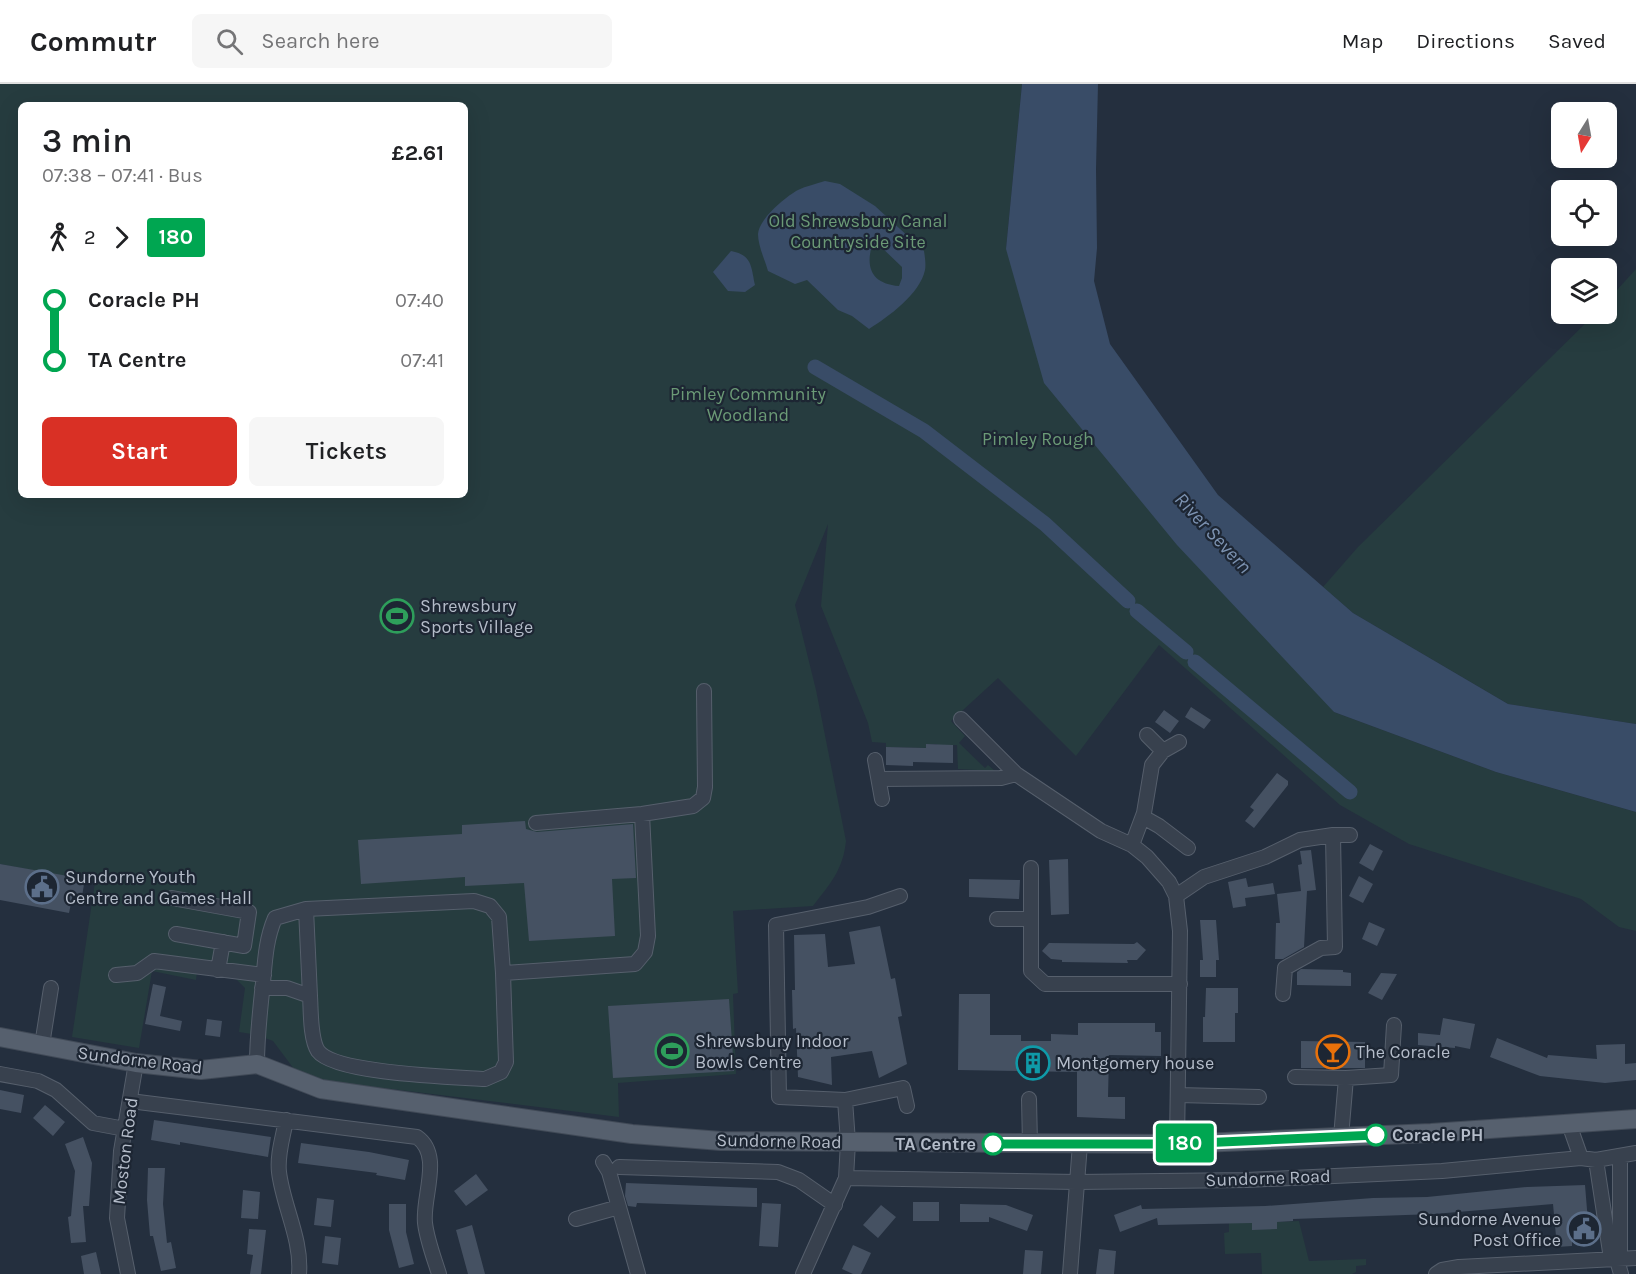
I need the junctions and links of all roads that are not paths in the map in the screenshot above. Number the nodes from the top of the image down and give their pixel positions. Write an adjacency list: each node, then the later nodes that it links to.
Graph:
1 (704, 691): 10 (street)
2 (961, 719): 7 (street)
3 (1147, 735): 5 (street)
4 (1179, 742): 5 (street)
5 (1163, 751): 11 (street)
6 (875, 760): 8 (street)
7 (1016, 774): 8 (street); 16 (street)
8 (879, 779): 9 (street)
9 (882, 799)
10 (642, 814): 12 (street); 27 (street)
11 (1143, 817): 15 (street); 16 (street)
12 (536, 823)
13 (1350, 834): 14 (street)
14 (1333, 835): 19 (street); 32 (street)
15 (1185, 841)
16 (1132, 845): 19 (street)
17 (1030, 868): 23 (street)
18 (900, 896): 45 (street)
19 (1176, 896): 30 (street)
20 (172, 898): 25 (street)
21 (306, 909): 27 (street); 29 (street); 33 (street)
22 (997, 919): 23 (street)
23 (1031, 919): 30 (street)
24 (176, 934): 25 (street)
25 (223, 942): 26 (street)
26 (218, 970): 28 (street); 29 (street)
27 (503, 974): 33 (street)
28 (116, 975)
29 (263, 982): 33 (street); 38 (street)
30 (1180, 984): 42 (street)
31 (51, 988): 36 (street)
32 (1283, 994)
33 (310, 996)
34 (1394, 1025): 41 (street)
35 (0, 1037): 36 (main road, Sundorne Road)
36 (42, 1045): 37 (main road, Sundorne Road)
37 (136, 1063): 38 (main road, Sundorne Road); 46 (street, Moston Road)
38 (257, 1064): 53 (main road, Sundorne Road)
39 (0, 1074): 51 (street)
40 (1295, 1077): 41 (street)
41 (1346, 1078): 52 (street)
42 (1178, 1095): 43 (street); 56 (street)
43 (1259, 1097)
44 (1029, 1099): 54 (street)
45 (845, 1100): 47 (street); 53 (street)
46 (130, 1101): 49 (street); 51 (street, Moston Road)
47 (907, 1106)
48 (1636, 1119): 50 (main road, Sundorne Road)
49 (286, 1120): 71 (street); 72 (street)
50 (1569, 1124): 52 (main road, Sundorne Road); 59 (street)
51 (125, 1130): 70 (street, Moston Road)
52 (1341, 1137): 56 (main road, Sundorne Road)
53 (848, 1142): 54 (main road, Sundorne Road); 63 (street)
54 (1030, 1144): 55 (main road, Sundorne Road)
55 (1080, 1144): 56 (main road, Sundorne Road); 64 (street)
56 (1177, 1144)
57 (1636, 1153): 58 (street, Sundorne Road)
58 (1620, 1157): 60 (street, Sundorne Road); 69 (street)
59 (1581, 1158): 60 (street, Sundorne Road); 64 (street, Sundorne Road)
60 (1596, 1160): 69 (street)
61 (603, 1162): 66 (street)
62 (619, 1167): 65 (street, Sundorne Road)
63 (846, 1178): 64 (street, Sundorne Road); 65 (street)
64 (1077, 1182): 75 (street)
65 (835, 1205): 74 (street)
66 (619, 1207): 67 (street); 73 (street)
67 (576, 1219)
68 (1636, 1258): 69 (street)
69 (1617, 1260): 76 (street); 77 (street)
70 (128, 1274)
71 (299, 1274)
72 (439, 1274)
73 (638, 1274)
74 (803, 1274)
75 (1070, 1274)
76 (1436, 1274)
77 (1621, 1274)

